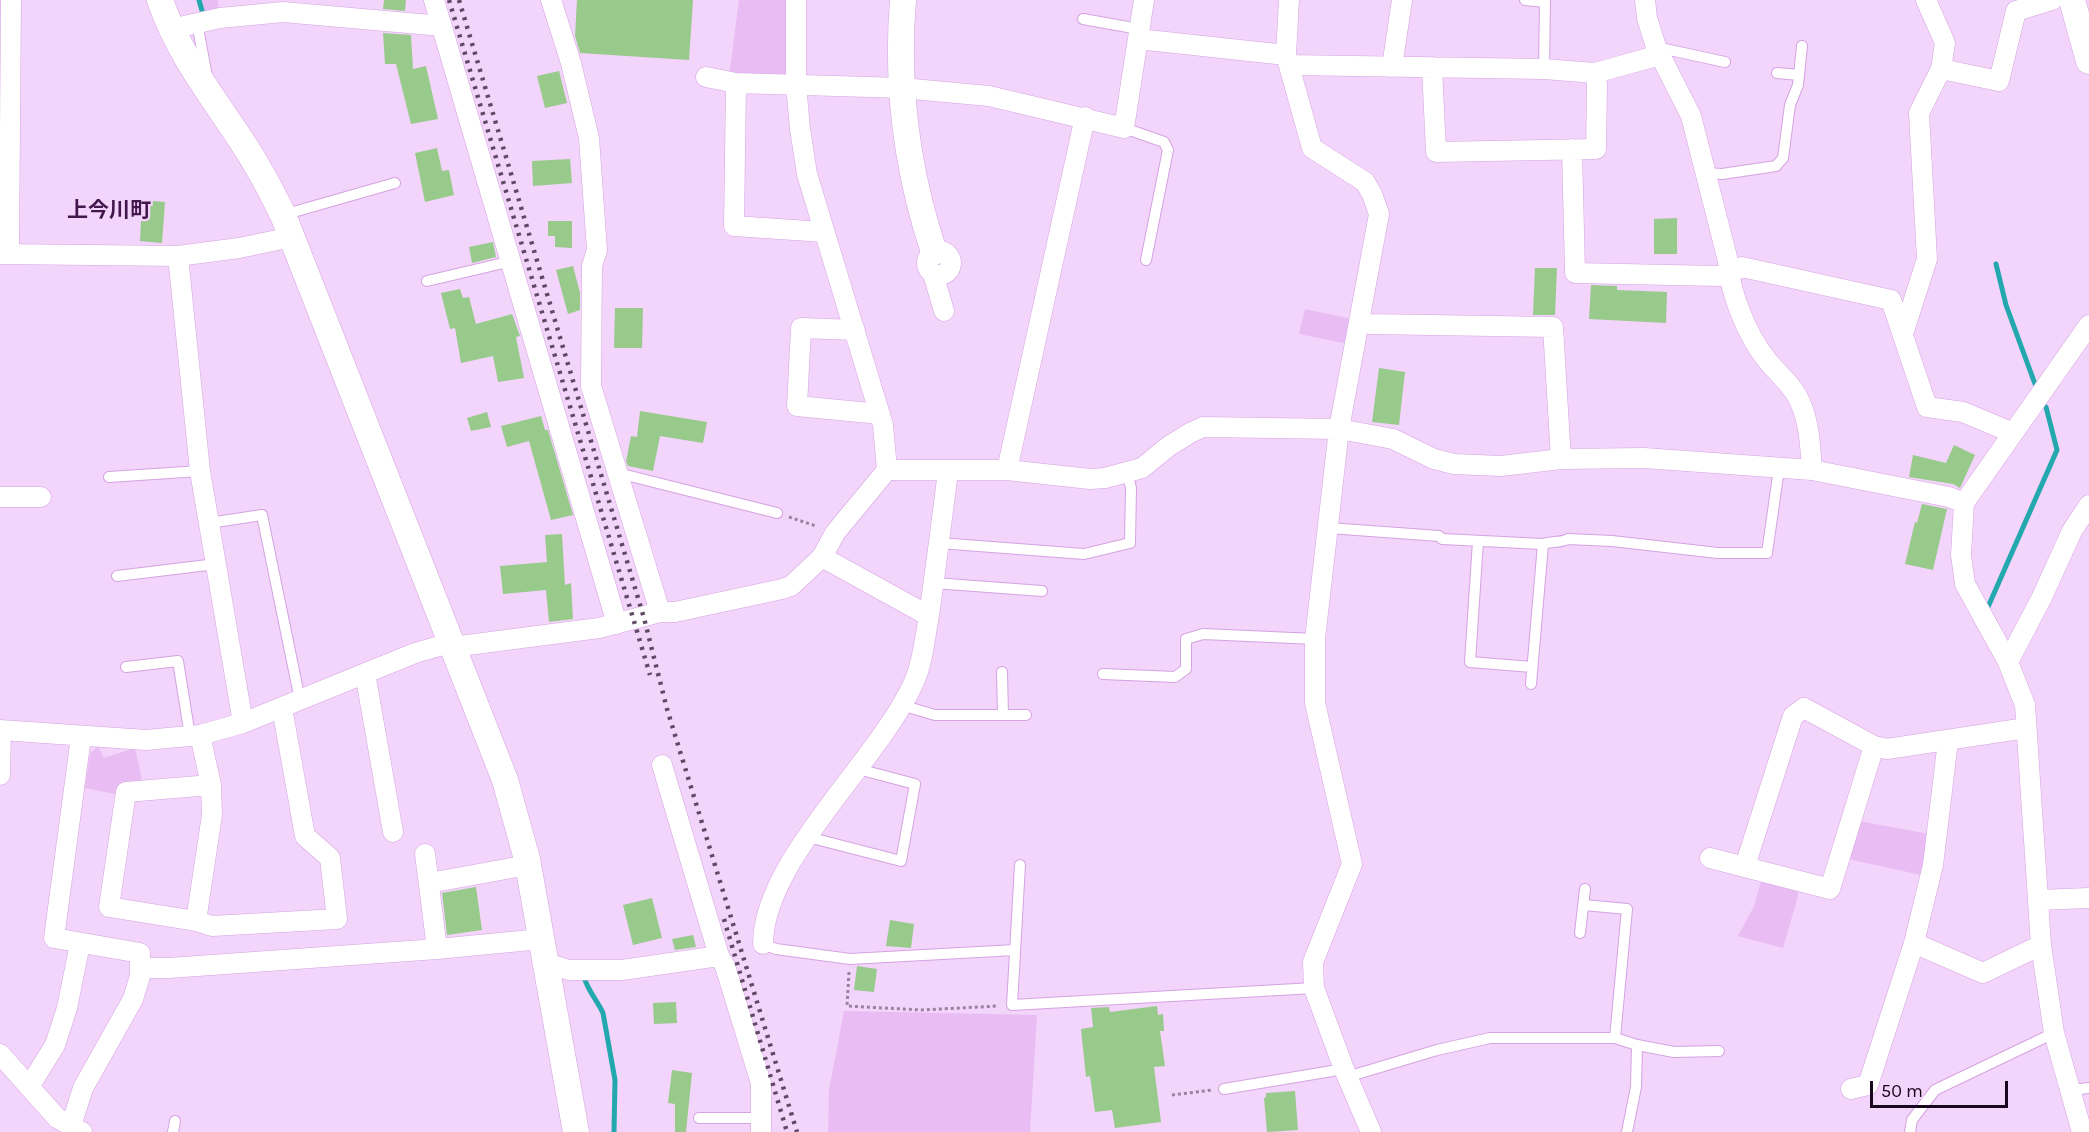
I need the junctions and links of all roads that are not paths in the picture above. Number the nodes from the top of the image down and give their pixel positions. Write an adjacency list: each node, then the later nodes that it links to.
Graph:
1 (11, 0): 45 (street)
2 (160, 0): 19 (street)
3 (434, 0): 18 (street)
4 (551, 0): 67 (street)
5 (796, 0): 35 (street)
6 (903, 0): 36 (street)
7 (1144, 0): 20 (street)
8 (1289, 0): 23 (street)
9 (1402, 0): 26 (street)
10 (1525, 0): 28 (lane)
11 (1645, 0): 22 (street)
12 (1926, 0): 29 (street)
13 (2052, 0): 29 (street)
14 (2072, 0): 24 (street)
15 (283, 6): 17 (street); 18 (street)
16 (1083, 19): 20 (lane)
17 (197, 23): 19 (street); 37 (lane)
18 (442, 26): 48 (street)
19 (171, 30): 37 (street)
20 (1138, 34): 23 (street); 39 (street)
21 (1802, 46): 32 (lane)
22 (1658, 51): 25 (lane); 30 (street); 41 (street)
23 (1288, 60): 26 (street); 58 (street)
24 (2089, 61)
25 (1725, 62)
26 (1392, 67): 27 (street)
27 (1431, 67): 28 (street); 40 (street)
28 (1544, 69): 30 (street)
29 (1941, 69): 56 (street)
30 (1595, 73): 40 (street)
31 (1777, 73): 32 (lane)
32 (1799, 75): 41 (lane)
33 (706, 77): 34 (street)
34 (736, 83): 35 (street); 44 (street)
35 (796, 84): 36 (street); 44 (street)
36 (902, 88): 38 (street); 49 (street)
37 (210, 94): 43 (street)
38 (1085, 117): 39 (street); 63 (street)
39 (1124, 128): 47 (lane)
40 (1572, 149): 50 (street)
41 (1706, 173): 50 (street)
42 (395, 183): 43 (lane)
43 (287, 226): 46 (street); 89 (street)
44 (824, 232): 55 (street)
45 (4, 254): 46 (street)
46 (178, 256): 65 (street)
47 (1146, 260)
48 (512, 261): 51 (lane); 87 (street)
49 (933, 263): 52 (street)
50 (1728, 274): 56 (street); 64 (street)
51 (428, 281)
52 (944, 311)
53 (1369, 324): 60 (street)
54 (2089, 325): 59 (street)
55 (855, 330): 57 (street); 57 (street)
56 (1903, 334): 59 (street)
57 (880, 414): 62 (street)
58 (1339, 429): 60 (street); 68 (street); 76 (street)
59 (2013, 433): 72 (street)
60 (1561, 459): 61 (street)
61 (1779, 469): 64 (street); 79 (lane)
62 (887, 470): 66 (street); 80 (street)
63 (1007, 470): 66 (street); 68 (street)
64 (1812, 470): 72 (street)
65 (200, 471): 69 (lane); 75 (street)
66 (948, 471): 78 (street)
67 (618, 473): 74 (lane); 85 (street)
68 (1127, 473): 78 (lane)
69 (109, 477)
70 (0, 496): 71 (street)
71 (41, 497)
72 (1964, 503): 90 (street)
73 (2089, 506): 90 (street)
74 (777, 513)
75 (209, 522): 81 (street); 97 (lane)
76 (1329, 528): 77 (lane); 88 (street)
77 (1478, 541): 79 (lane); 92 (lane)
78 (939, 543): 83 (street)
79 (1543, 544): 92 (lane)
80 (822, 557): 85 (street); 86 (street)
81 (216, 564): 82 (lane); 102 (street)
82 (117, 576)
83 (934, 583): 84 (lane); 86 (street)
84 (1042, 591)
85 (660, 612): 87 (street)
86 (928, 616): 98 (street)
87 (617, 624): 89 (street)
88 (1315, 639): 95 (lane); 136 (street)
89 (451, 645): 94 (street); 117 (street)
90 (2008, 662): 103 (street)
91 (126, 667): 105 (lane)
92 (1532, 667): 96 (lane)
93 (1002, 672): 100 (lane)
94 (365, 674): 97 (street); 113 (street)
95 (1103, 674)
96 (1531, 684)
97 (300, 700): 99 (street)
98 (901, 705): 100 (lane); 110 (street)
99 (282, 708): 102 (street); 125 (street)
100 (1003, 715): 101 (lane)
101 (1026, 715)
102 (243, 723): 105 (street)
103 (2026, 728): 107 (street); 123 (street)
104 (1, 730): 106 (street); 111 (street)
105 (195, 736): 106 (street); 112 (street)
106 (81, 737): 128 (street)
107 (1948, 741): 108 (street); 127 (street)
108 (1874, 746): 119 (street); 119 (street)
109 (662, 765): 134 (street)
110 (858, 768): 114 (street); 114 (lane)
111 (0, 775)
112 (211, 785): 125 (street); 125 (street)
113 (393, 832)
114 (807, 837): 129 (street)
115 (425, 854): 120 (street)
116 (1710, 858): 119 (street)
117 (528, 865): 120 (street); 133 (street)
118 (1020, 865): 132 (lane)
119 (1745, 866)
120 (429, 883): 131 (street)
121 (1586, 889): 124 (lane)
122 (2089, 898): 123 (street)
123 (2038, 900): 130 (street)
124 (1584, 905): 126 (lane); 138 (lane)
125 (196, 921)
126 (1580, 933)
127 (1914, 943): 130 (street); 145 (street)
128 (81, 944): 135 (street); 143 (street)
129 (763, 944): 132 (lane)
130 (2041, 945): 137 (street)
131 (437, 949): 133 (street); 135 (street)
132 (1015, 950): 136 (lane)
133 (543, 951): 134 (street); 150 (street)
134 (719, 956): 148 (street)
135 (140, 968): 149 (street)
136 (1314, 988): 142 (street)
137 (2054, 1033): 146 (street); 153 (lane)
138 (1615, 1038): 139 (lane); 142 (lane)
139 (1637, 1045): 140 (lane); 152 (lane)
140 (1719, 1051)
141 (0, 1054): 143 (street)
142 (1345, 1073): 144 (lane); 151 (street)
143 (29, 1087): 149 (street)
144 (1224, 1089)
145 (1851, 1089)
146 (2080, 1089): 154 (street)
147 (699, 1118): 148 (lane)
148 (761, 1125)
149 (77, 1130)
150 (576, 1132)
151 (1371, 1132)
152 (1627, 1132)
153 (1910, 1132)
154 (2082, 1132)

